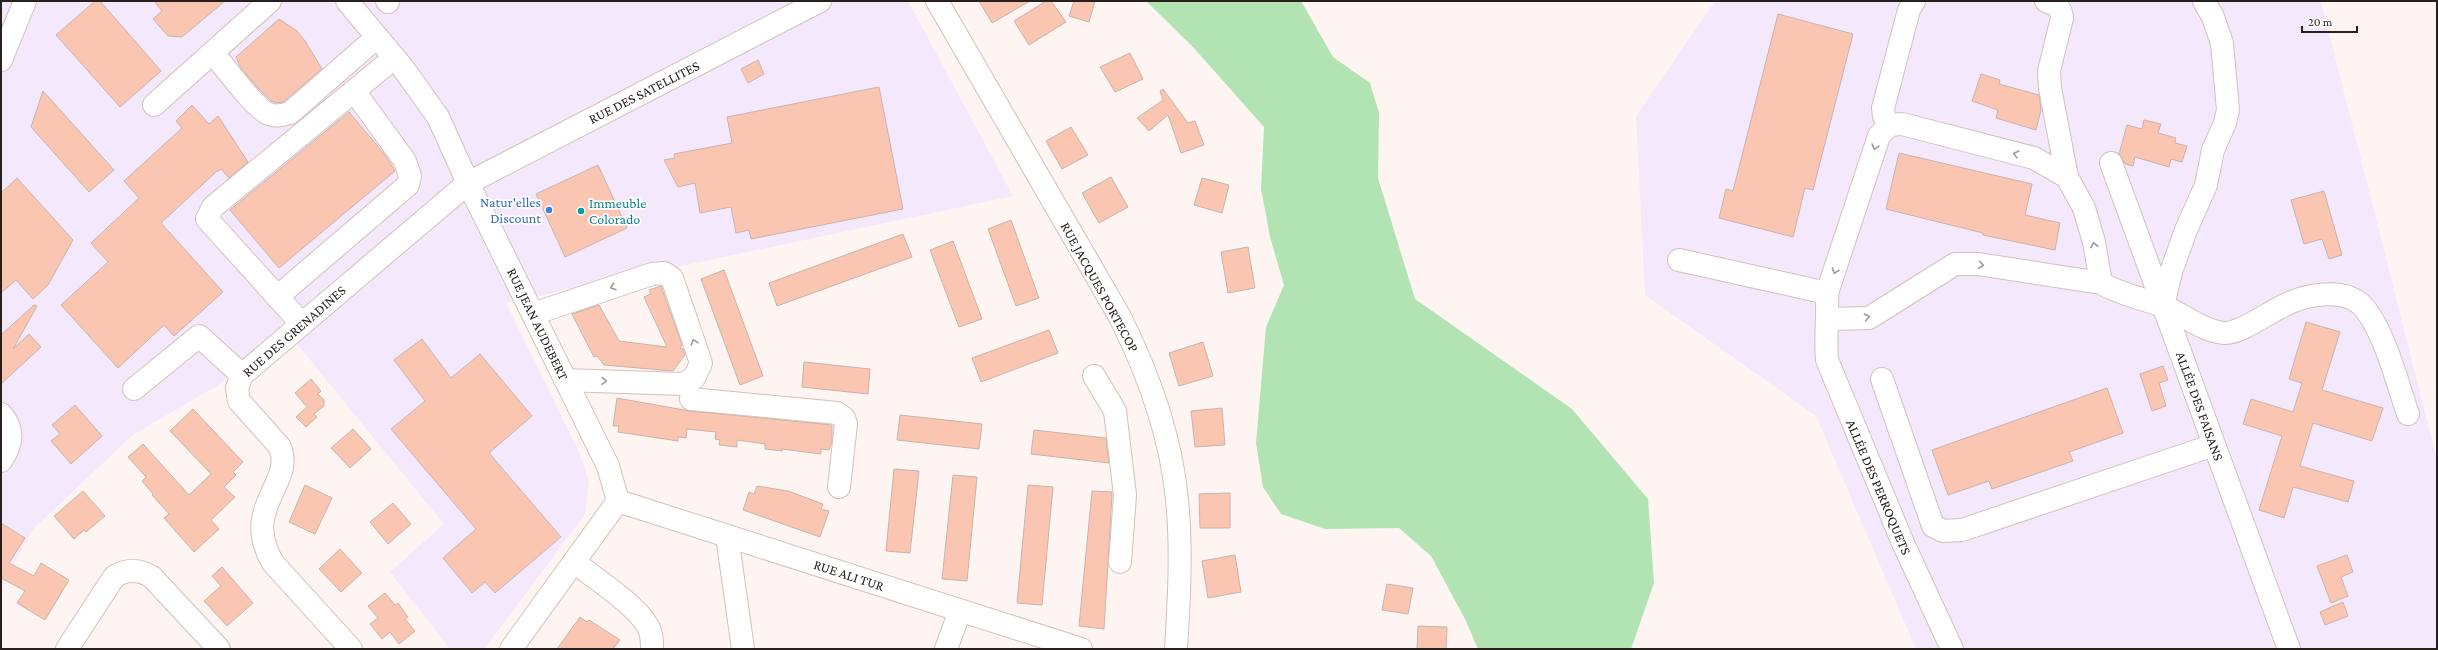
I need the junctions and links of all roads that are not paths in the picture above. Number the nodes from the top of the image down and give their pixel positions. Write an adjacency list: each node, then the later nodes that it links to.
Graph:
1 (25, 1): 12 (street)
2 (270, 1): 10 (street)
3 (347, 1): 9 (street, RUE JEAN AUDEBERT)
4 (820, 1): 18 (street, RUE DES SATELLITES)
5 (937, 1): 51 (street, RUE JACQUES PORTECOP)
6 (1914, 1): 15 (street)
7 (2046, 1): 17 (street)
8 (2204, 1): 23 (street)
9 (377, 37): 10 (street); 11 (street, RUE JEAN AUDEBERT)
10 (213, 53): 14 (street)
11 (394, 58): 13 (street); 18 (street, RUE JEAN AUDEBERT)
12 (1, 60)
13 (354, 91): 22 (street); 22 (street)
14 (154, 106)
15 (1889, 125): 17 (street, one-way to 15); 21 (street, one-way to 21)
16 (2111, 163): 23 (street, ALLÉE DES FAISANS)
17 (2066, 177): 20 (street, one-way to 17)
18 (468, 183): 24 (street, RUE JEAN AUDEBERT); 26 (street, RUE DES GRENADINES)
19 (1679, 260): 21 (street)
20 (2101, 283): 23 (street); 25 (street, one-way to 20)
21 (1827, 293): 25 (street, ALLÉE DES PERROQUETS)
22 (277, 297): 26 (street)
23 (2163, 306): 34 (street); 35 (street, ALLÉE DES FAISANS)
24 (533, 314): 30 (street, RUE JEAN AUDEBERT); 30 (street, one-way to 24)
25 (1828, 319): 52 (street, ALLÉE DES PERROQUETS)
26 (301, 323): 27 (street, RUE DES GRENADINES)
27 (242, 375): 31 (street); 45 (street, RUE DES GRENADINES)
28 (1094, 376): 41 (street)
29 (1882, 379): 35 (street)
30 (565, 380): 38 (street, RUE JEAN AUDEBERT)
31 (134, 389)
32 (691, 399): 37 (street)
33 (1, 414): 36 (street)
34 (2408, 414)
35 (2214, 444): 53 (street, ALLÉE DES FAISANS)
36 (1, 461)
37 (839, 487)
38 (618, 501): 39 (street, RUE ALI TUR); 40 (street)
39 (727, 536): 42 (street, RUE ALI TUR); 48 (street)
40 (574, 562): 46 (street); 47 (street)
41 (1120, 562)
42 (960, 611): 49 (street); 50 (street, RUE ALI TUR)
43 (67, 649): 44 (street)
44 (219, 649)
45 (351, 649)
46 (511, 649)
47 (652, 649)
48 (743, 649)
49 (946, 649)
50 (1081, 649)
51 (1176, 649)
52 (1952, 649)
53 (2289, 649)

